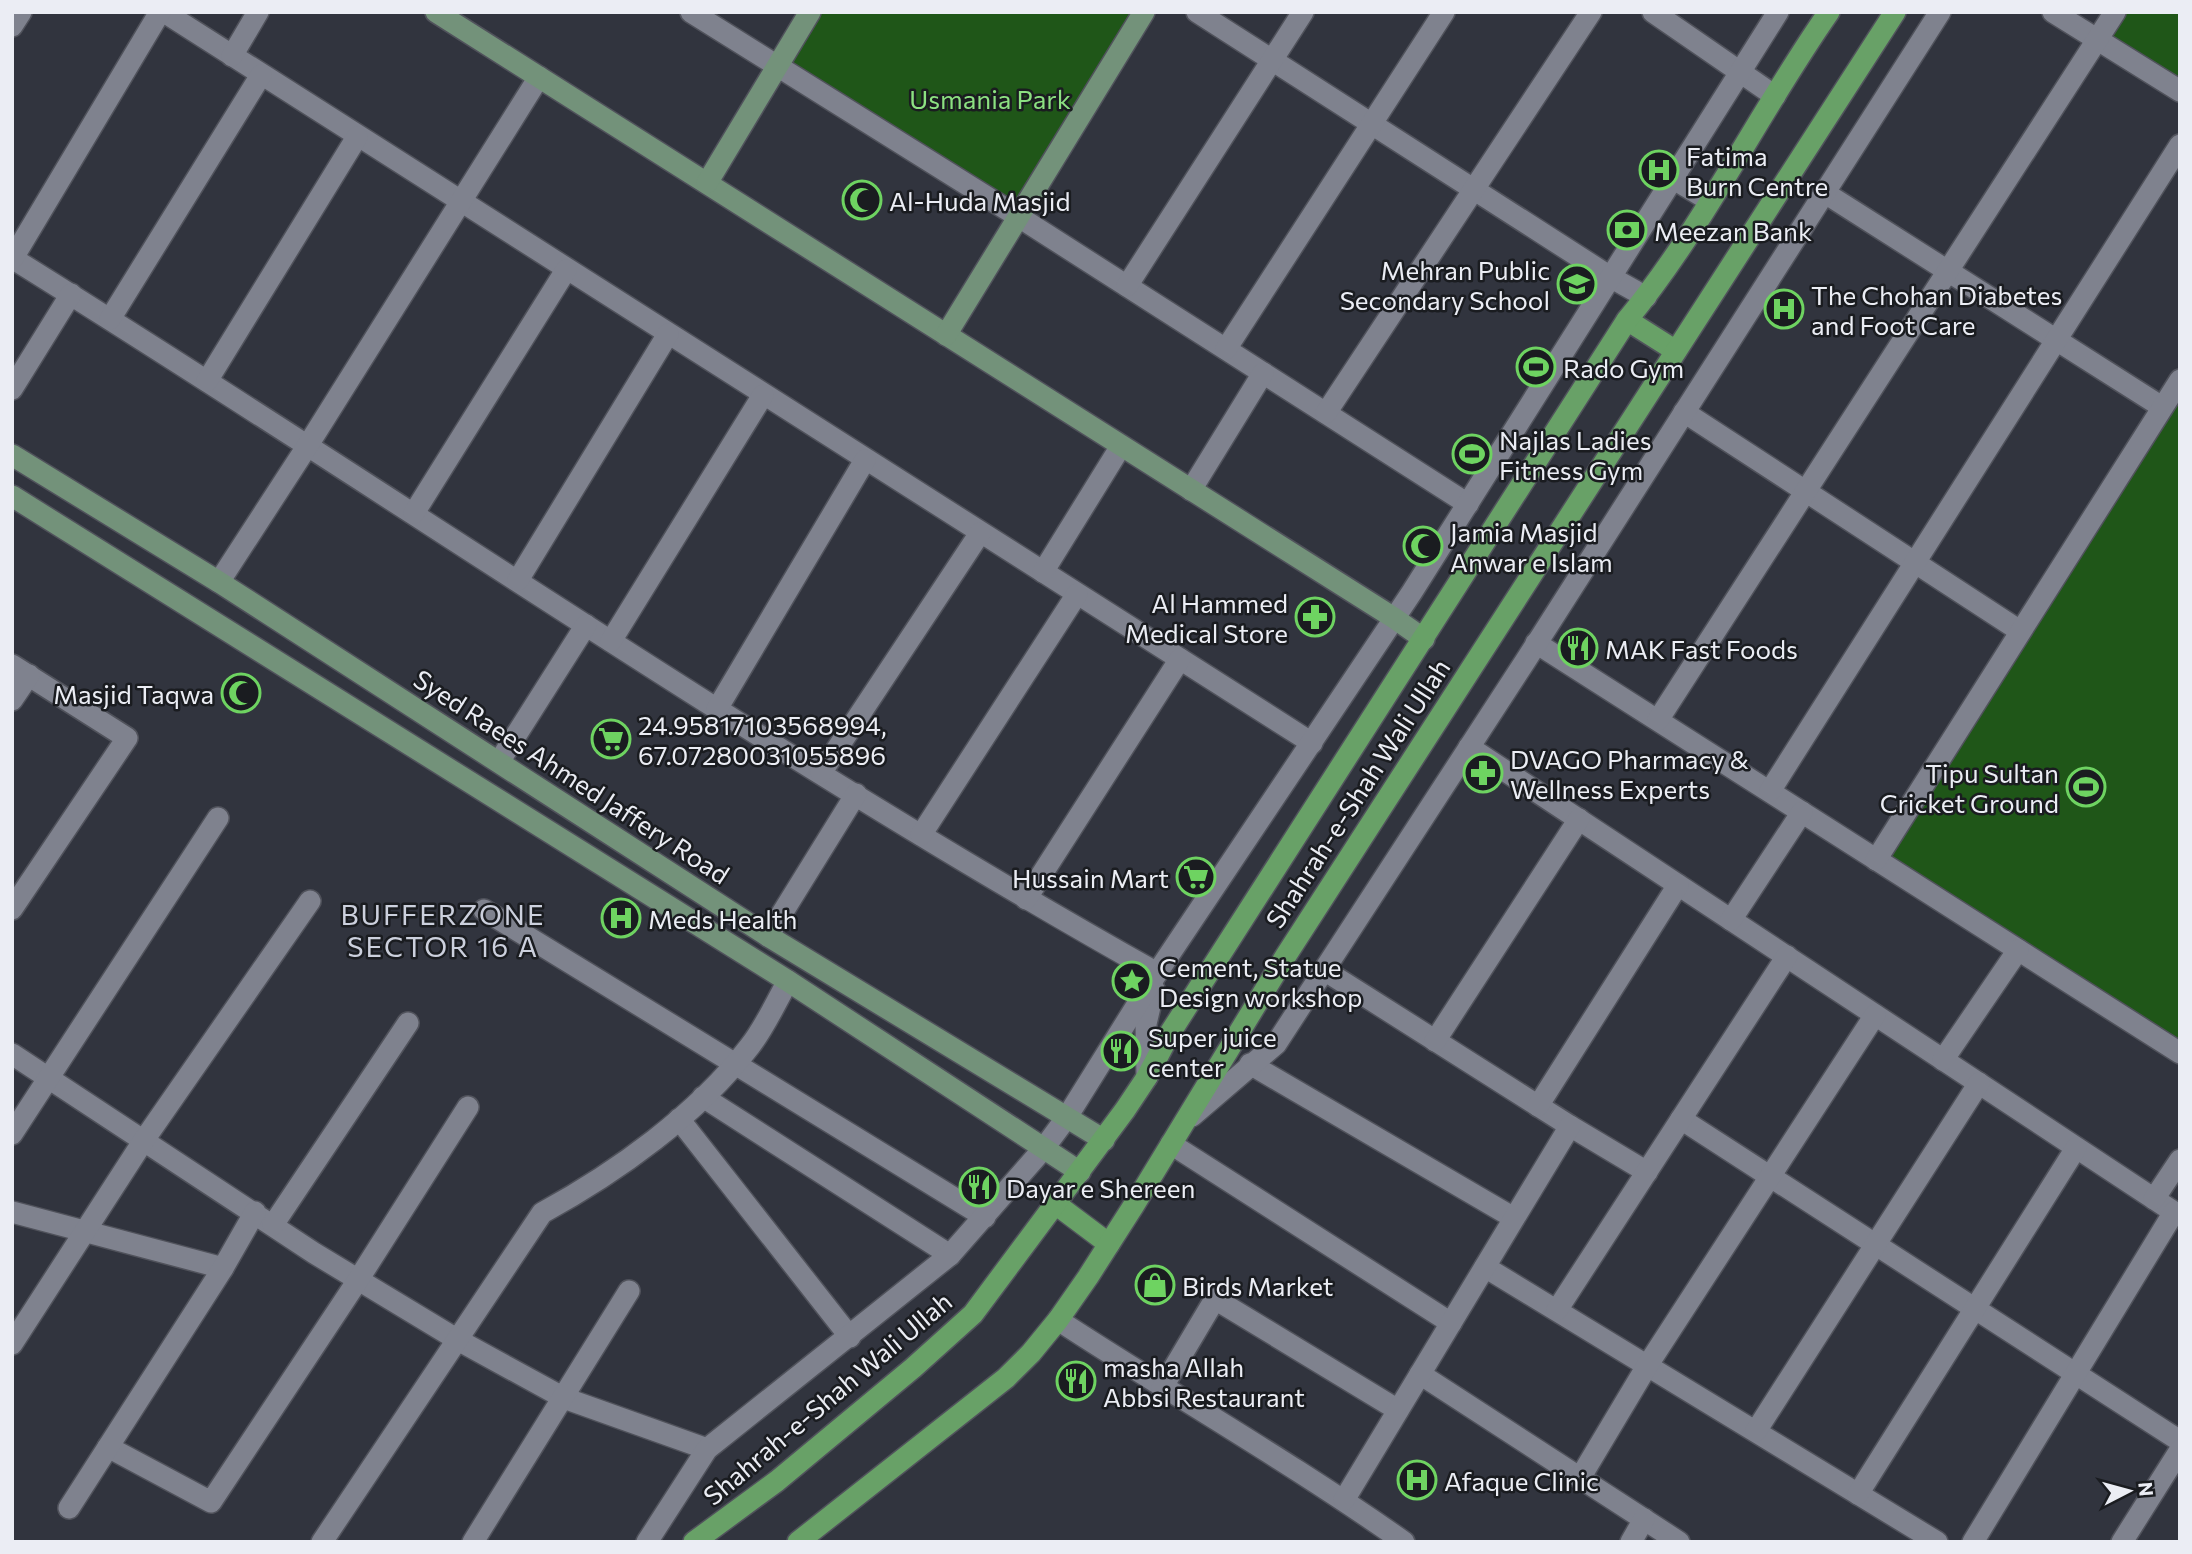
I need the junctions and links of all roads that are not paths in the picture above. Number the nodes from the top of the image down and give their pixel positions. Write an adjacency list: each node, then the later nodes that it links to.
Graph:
1 (21, 12): 20 (street)
2 (162, 12): 22 (street); 40 (street)
3 (258, 12): 22 (street)
4 (436, 12): 27 (main road)
5 (691, 12): 24 (street)
6 (810, 12): 24 (main road)
7 (1144, 12): 39 (main road)
8 (1197, 12): 23 (street)
9 (1303, 12): 23 (street)
10 (1444, 12): 30 (street)
11 (1591, 12): 35 (street)
12 (1653, 12): 25 (street)
13 (1778, 12): 25 (street)
14 (1829, 12): 19 (main road, Shahrah-e-Shah Wali Ullah)
15 (1895, 12): 53 (main road, Shahrah-e-Shah Wali Ullah)
16 (1940, 12): 36 (street)
17 (2053, 12): 21 (street)
18 (2115, 12): 21 (street)
19 (1818, 22): 29 (main road, Shahrah-e-Shah Wali Ullah)
20 (12, 26)
21 (2098, 40): 28 (street); 42 (street)
22 (232, 56): 26 (street)
23 (1271, 60): 30 (street); 44 (street)
24 (777, 68): 34 (main road); 39 (street)
25 (1740, 71): 29 (street); 33 (street)
26 (261, 75): 31 (street); 47 (street)
27 (539, 77): 34 (main road); 38 (street)
28 (2180, 91)
29 (1775, 96): 37 (main road, Shahrah-e-Shah Wali Ullah)
30 (1372, 124): 35 (street); 52 (street)
31 (357, 136): 38 (street); 56 (street)
32 (2180, 145): 51 (street)
33 (1674, 179): 37 (street); 43 (street)
34 (707, 183): 50 (main road)
35 (1474, 190): 43 (street); 61 (street)
36 (1825, 193): 42 (street); 60 (street)
37 (1710, 201): 46 (main road, Shahrah-e-Shah Wali Ullah)
38 (460, 203): 41 (street); 62 (street)
39 (1019, 217): 44 (street); 50 (main road)
40 (13, 258): 45 (street)
41 (566, 270): 49 (street); 72 (street)
42 (1948, 271): 51 (street); 69 (street)
43 (1612, 278): 46 (street); 65 (street)
44 (1127, 286): 52 (street)
45 (71, 294): 47 (street); 57 (street)
46 (1647, 297): 48 (main road, Shahrah-e-Shah Wali Ullah)
47 (110, 319): 56 (street)
48 (1627, 320): 53 (main road); 67 (main road, Shahrah-e-Shah Wali Ullah)
49 (668, 334): 58 (street); 76 (street)
50 (946, 335): 63 (main road)
51 (2056, 340): 59 (street); 74 (street)
52 (1226, 349): 54 (street)
53 (1676, 351): 130 (main road, Shahrah-e-Shah Wali Ullah)
54 (1263, 373): 61 (street); 68 (street)
55 (2180, 380): 59 (street)
56 (208, 381): 62 (street)
57 (12, 389)
58 (763, 395): 66 (street); 83 (street)
59 (2162, 407): 81 (street)
60 (1684, 412): 69 (street); 84 (street)
61 (1326, 413): 71 (street)
62 (308, 444): 72 (street); 77 (street)
63 (1121, 446): 68 (main road); 75 (street)
64 (12, 455): 77 (main road, Syed Raees Ahmed Jaffery Road)
65 (1498, 457): 67 (street); 71 (street)
66 (865, 460): 73 (street); 88 (street)
67 (1528, 476): 82 (main road, Shahrah-e-Shah Wali Ullah)
68 (1191, 490): 79 (main road)
69 (1805, 492): 74 (street); 89 (street)
70 (12, 496): 112 (main road)
71 (1468, 504): 79 (street)
72 (414, 513): 76 (street)
73 (980, 533): 75 (street); 93 (street)
74 (1915, 563): 81 (street); 94 (street)
75 (1043, 572): 78 (street)
76 (518, 580): 80 (street)
77 (219, 582): 92 (main road, Syed Raees Ahmed Jaffery Road)
78 (1077, 594): 85 (street); 99 (street)
79 (1395, 618): 82 (main road); 90 (street)
80 (586, 625): 83 (street); 92 (street)
81 (2020, 631): 100 (street)
82 (1424, 639): 121 (main road, Shahrah-e-Shah Wali Ullah)
83 (611, 641): 88 (street)
84 (1536, 643): 89 (street); 91 (street)
85 (1180, 659): 90 (street); 102 (street)
86 (21, 670): 87 (street); 104 (street)
87 (12, 700)
88 (717, 709): 93 (street)
89 (1658, 720): 94 (street)
90 (1312, 743): 111 (street)
91 (1469, 747): 98 (street); 110 (street)
92 (499, 762): 107 (main road, Syed Raees Ahmed Jaffery Road)
93 (821, 773): 95 (street)
94 (1770, 791): 96 (street)
95 (856, 794): 99 (street); 107 (street)
96 (1802, 813): 100 (street); 106 (street)
97 (218, 818): 122 (street)
98 (1579, 819): 101 (street); 115 (street)
99 (921, 835): 102 (street)
100 (1875, 860): 108 (street)
101 (1678, 885): 106 (street); 125 (street)
102 (1026, 900): 111 (street)
103 (310, 901): 133 (street)
104 (12, 909)
105 (484, 910): 119 (street)
106 (1731, 920): 109 (street)
107 (768, 936): 127 (main road, Syed Raees Ahmed Jaffery Road)
108 (2018, 950): 116 (street); 118 (street)
109 (1787, 957): 113 (street); 129 (street)
110 (1324, 970): 115 (street); 120 (street)
111 (1157, 973): 121 (street); 127 (street)
112 (788, 981): 119 (street); 136 (main road)
113 (1875, 1015): 118 (street); 141 (street)
114 (408, 1024): 149 (street)
115 (1435, 1041): 125 (street)
116 (2180, 1053)
117 (12, 1054): 122 (street)
118 (1944, 1060): 123 (street)
119 (736, 1062): 124 (street); 147 (street)
120 (1250, 1064): 130 (street); 148 (street)
121 (1147, 1077): 134 (main road, Shahrah-e-Shah Wali Ullah)
122 (49, 1079): 132 (street); 133 (street)
123 (1979, 1083): 137 (street); 152 (street)
124 (703, 1097): 128 (street); 153 (street)
125 (1538, 1106): 131 (street)
126 (468, 1107): 156 (street)
127 (1067, 1117): 134 (main road, Syed Raees Ahmed Jaffery Road); 136 (street)
128 (679, 1119): 163 (street); 164 (street)
129 (1681, 1119): 140 (street); 141 (street)
130 (1185, 1122): 135 (main road, Shahrah-e-Shah Wali Ullah)
131 (1570, 1126): 140 (street); 148 (street)
132 (12, 1135)
133 (144, 1140): 145 (street); 150 (street)
134 (1104, 1140): 139 (main road, Shahrah-e-Shah Wali Ullah)
135 (1171, 1144): 151 (main road, Shahrah-e-Shah Wali Ullah); 161 (street)
136 (1044, 1148): 139 (main road); 147 (street)
137 (2076, 1148): 142 (street); 158 (street)
138 (2180, 1160): 142 (street)
139 (1080, 1172): 143 (main road, Shahrah-e-Shah Wali Ullah)
140 (1647, 1172): 159 (street)
141 (1770, 1177): 152 (street); 165 (street)
142 (2154, 1199): 146 (street)
143 (1056, 1205): 151 (main road); 184 (main road, Shahrah-e-Shah Wali Ullah)
144 (12, 1212): 150 (street)
145 (255, 1212): 149 (street); 155 (street)
146 (2177, 1214): 167 (street)
147 (985, 1217): 153 (street)
148 (1514, 1218): 154 (street)
149 (273, 1225): 156 (street)
150 (86, 1230): 155 (street); 162 (street)
151 (1109, 1244): 160 (main road, Shahrah-e-Shah Wali Ullah)
152 (1875, 1244): 158 (street); 171 (street)
153 (950, 1255): 163 (street)
154 (1485, 1267): 159 (street); 161 (street)
155 (223, 1268): 173 (street)
156 (358, 1280): 164 (street); 173 (street)
157 (628, 1291): 169 (street)
158 (1975, 1309): 167 (street); 177 (street)
159 (1557, 1310): 165 (street)
160 (1058, 1320): 168 (street); 185 (main road, Shahrah-e-Shah Wali Ullah)
161 (1451, 1323): 166 (street)
162 (15, 1336)
163 (850, 1336): 174 (street)
164 (457, 1340): 169 (street); 181 (street)
165 (1647, 1366): 171 (street); 176 (street)
166 (1420, 1374): 170 (street); 176 (street)
167 (2076, 1374): 172 (street); 190 (street)
168 (1162, 1388): 170 (street); 178 (street)
169 (564, 1398): 174 (street); 182 (street)
170 (1398, 1409): 178 (street)
171 (1756, 1431): 177 (street)
172 (2180, 1441)
173 (108, 1447): 179 (street)
174 (707, 1449): 183 (street)
175 (2180, 1450): 191 (street)
176 (1580, 1478): 180 (street)
177 (1858, 1494): 189 (street)
178 (1344, 1500): 186 (street)
179 (69, 1508)
180 (1644, 1519): 187 (street); 188 (street)
181 (322, 1542)
182 (473, 1542)
183 (647, 1542)
184 (694, 1542)
185 (798, 1542)
186 (1404, 1542)
187 (1631, 1542)
188 (1679, 1542)
189 (1936, 1542)
190 (1973, 1542)
191 (2122, 1542)

